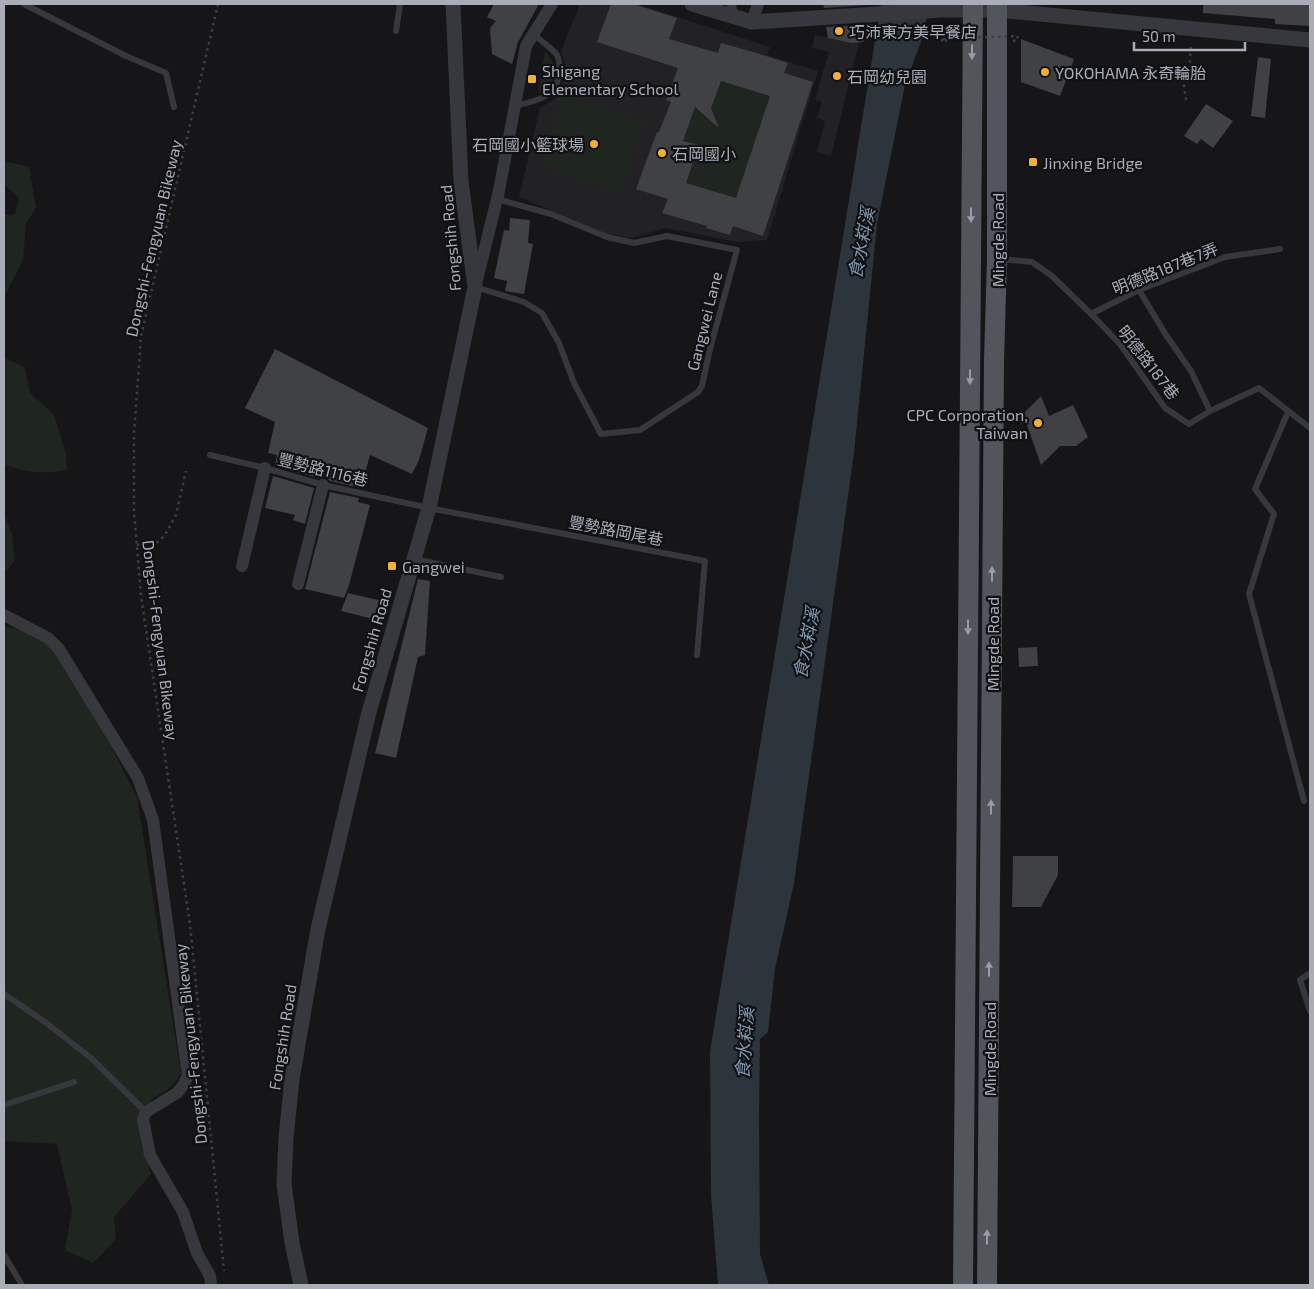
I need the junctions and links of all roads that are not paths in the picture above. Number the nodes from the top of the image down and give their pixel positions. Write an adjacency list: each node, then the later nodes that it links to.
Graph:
1 (24, 4): 15 (lane)
2 (400, 4): 11 (lane)
3 (453, 4): 19 (street, Fongshih Road)
4 (552, 4): 12 (street)
5 (692, 4): 9 (street)
6 (758, 4): 10 (street)
7 (973, 7): 8 (street); 10 (street); 30 (main road, Mingde Road, one-way to 30)
8 (997, 7): 13 (street); 18 (main road, Mingde Road)
9 (733, 11): 10 (street)
10 (752, 22)
11 (396, 31)
12 (533, 34): 14 (street); 14 (lane)
13 (1310, 40)
14 (515, 106): 16 (street)
15 (174, 108)
16 (497, 199): 19 (street); 19 (lane, Gangwei Lane)
17 (1280, 249): 20 (lane, 明德路187巷7弄)
18 (997, 259): 21 (lane, 明德路187巷); 29 (main road, Mingde Road)
19 (475, 287): 28 (street, Fongshih Road)
20 (1139, 290): 21 (lane, 明德路187巷7弄); 22 (lane)
21 (1092, 314): 22 (lane, 明德路187巷)
22 (1210, 411): 23 (lane, 明德路187巷)
23 (1288, 412): 24 (lane, 明德路187巷); 37 (lane)
24 (1310, 428)
25 (210, 455): 26 (lane, 豐勢路1116巷)
26 (265, 468): 27 (lane, 豐勢路1116巷); 32 (street)
27 (323, 485): 28 (lane, 豐勢路1116巷); 34 (street)
28 (429, 508): 31 (street, Fongshih Road); 36 (lane, 豐勢路岡尾巷)
29 (993, 512): 30 (main road); 49 (main road, Mingde Road, one-way to 29)
30 (969, 513): 48 (main road, Mingde Road, one-way to 48)
31 (413, 558): 33 (lane); 47 (street, Fongshih Road)
32 (242, 566)
33 (501, 577)
34 (298, 584)
35 (4, 615): 43 (street)
36 (697, 655)
37 (1304, 801)
38 (1310, 973): 40 (lane)
39 (4, 994): 43 (lane)
40 (1310, 1011)
41 (74, 1082): 42 (lane)
42 (4, 1105)
43 (146, 1112): 46 (street)
44 (4, 1254): 45 (lane)
45 (22, 1285)
46 (211, 1285)
47 (301, 1285)
48 (964, 1285)
49 (987, 1285)

